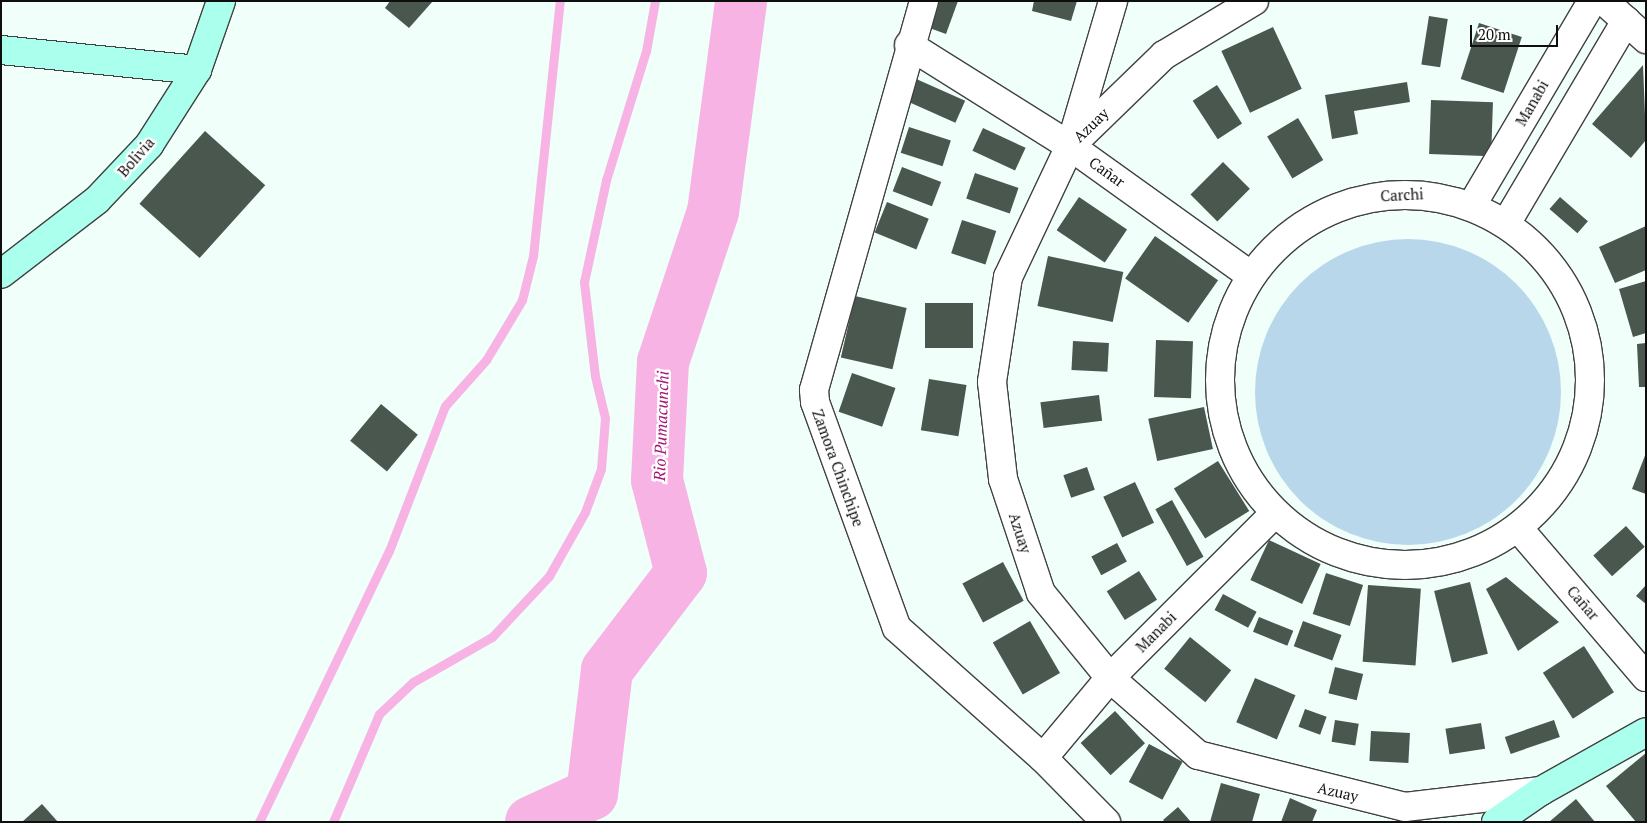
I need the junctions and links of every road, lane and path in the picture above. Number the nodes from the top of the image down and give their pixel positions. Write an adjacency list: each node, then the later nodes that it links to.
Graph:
1 (221, 1): 11 (street, Bolivia)
2 (924, 1): 9 (street, Zamora Chinchipe)
3 (1113, 1): 12 (street)
4 (1254, 1): 12 (street, Azuay)
5 (1592, 1): 13 (street, Manabi)
6 (1604, 1): 7 (street)
7 (1626, 21): 8 (street); 14 (street)
8 (1646, 39)
9 (909, 45): 12 (street, Cañar); 22 (street, Zamora Chinchipe)
10 (1, 50): 11 (street)
11 (197, 70): 15 (street, Bolivia)
12 (1070, 146): 16 (street, Cañar); 20 (street, Azuay)
13 (1472, 205): 14 (street, Carchi); 16 (street, Carchi)
14 (1507, 222): 18 (street, Carchi)
15 (1, 274)
16 (1250, 275): 17 (street, Carchi)
17 (1275, 513): 18 (street, Carchi); 20 (street, Manabi)
18 (1519, 530): 19 (street, Cañar)
19 (1646, 677)
20 (1110, 678): 22 (street, Manabi); 23 (street, Azuay)
21 (1646, 732): 23 (street)
22 (1043, 758): 24 (street, Zamora Chinchipe)
23 (1541, 791): 25 (street)
24 (1106, 822)
25 (1496, 822)

